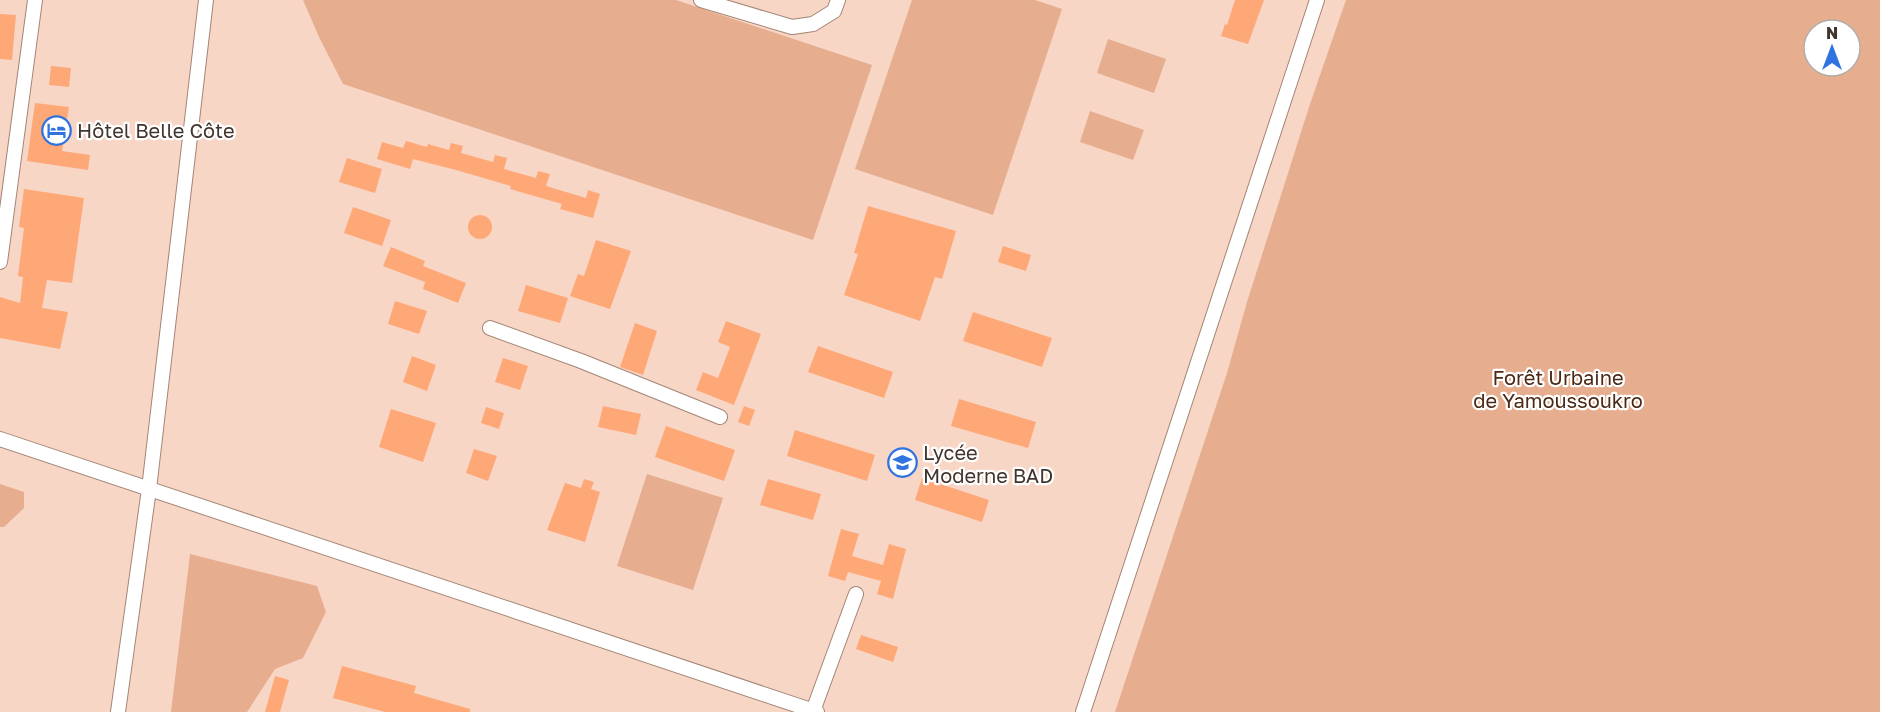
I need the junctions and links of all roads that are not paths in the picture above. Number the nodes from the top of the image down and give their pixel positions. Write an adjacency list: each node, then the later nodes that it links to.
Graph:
1 (34, 0): 6 (street)
2 (206, 0): 10 (street)
3 (702, 0): 4 (street)
4 (838, 0)
5 (1317, 0): 14 (street)
6 (0, 262)
7 (490, 328): 8 (street)
8 (720, 417)
9 (0, 439): 10 (street)
10 (149, 489): 12 (street); 13 (street)
11 (856, 594): 12 (street)
12 (815, 711)
13 (118, 712)
14 (1083, 712)

